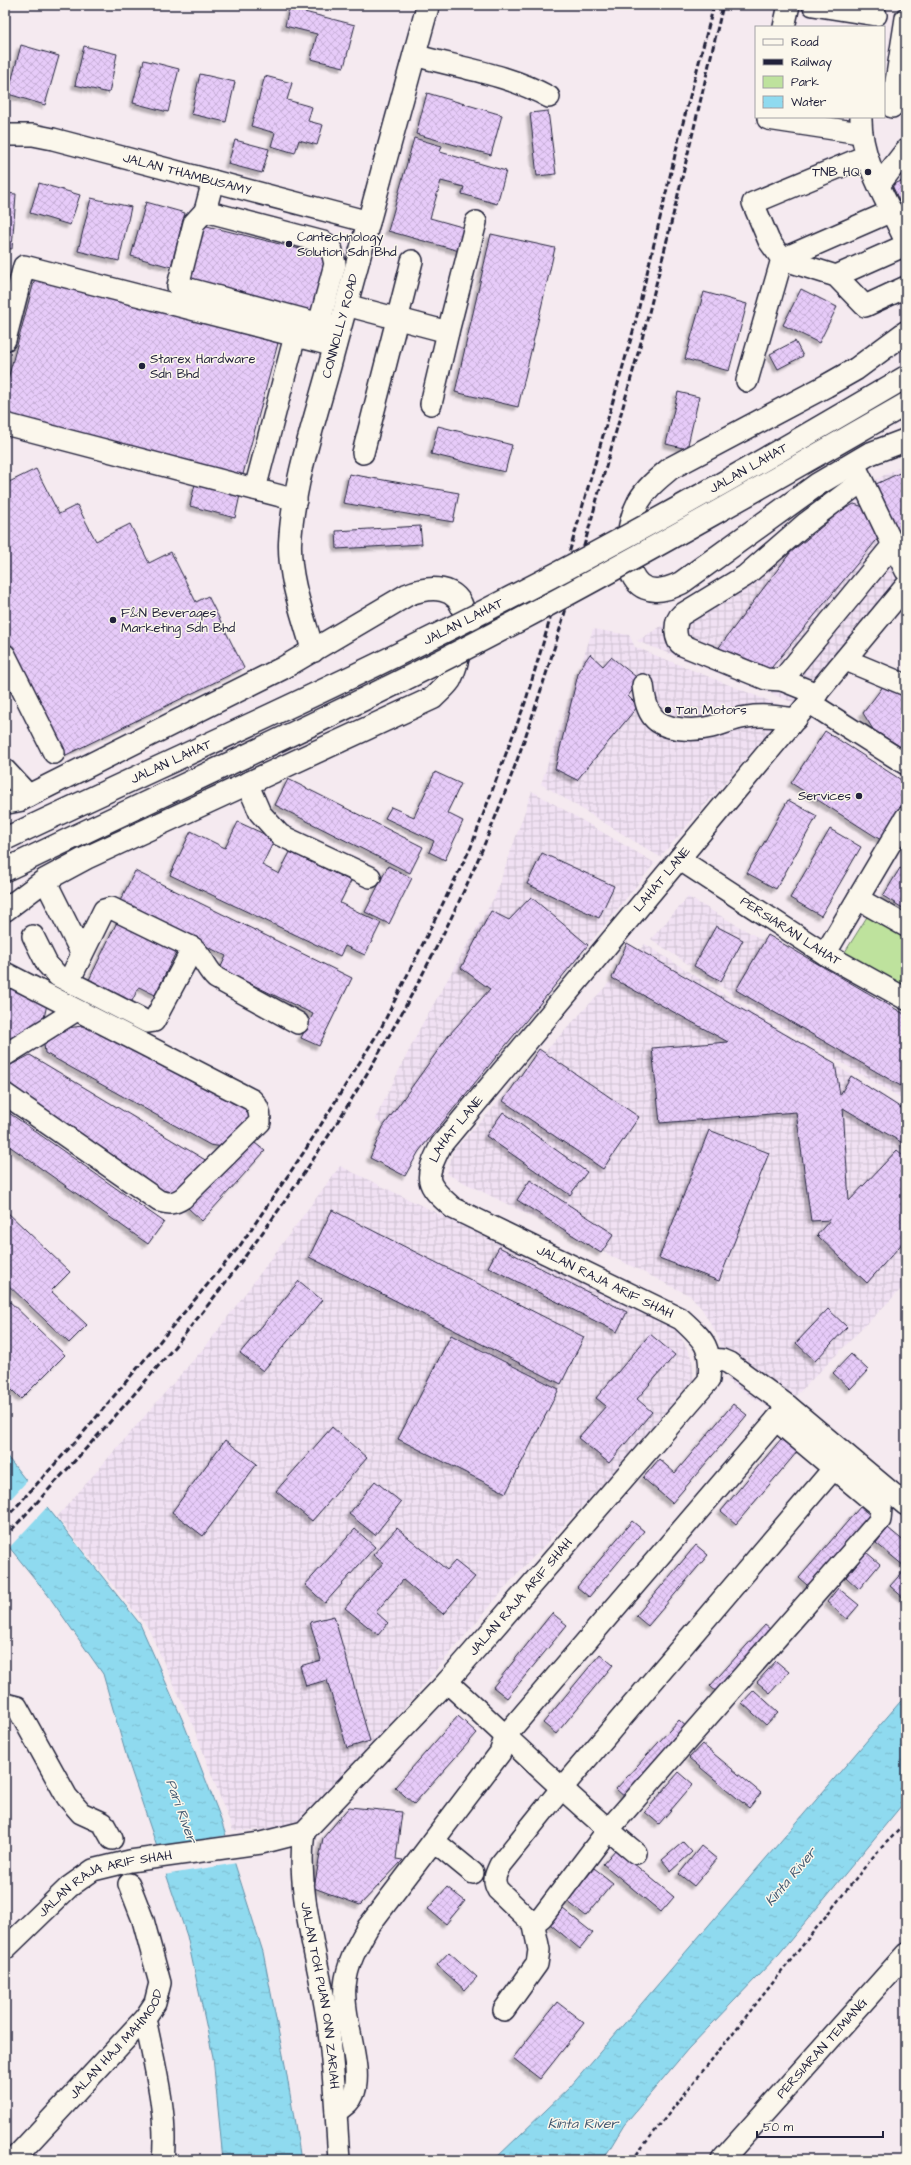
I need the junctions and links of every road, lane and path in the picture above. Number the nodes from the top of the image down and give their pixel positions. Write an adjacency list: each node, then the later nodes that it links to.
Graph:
1 (428, 5): 7 (main road, CONNOLLY ROAD)
2 (790, 5): 6 (street)
3 (813, 5): 4 (street)
4 (876, 16)
5 (906, 18): 9 (street)
6 (784, 26)
7 (414, 55): 8 (street); 19 (main road, CONNOLLY ROAD)
8 (549, 97)
9 (894, 108)
10 (768, 118): 11 (street)
11 (860, 125): 14 (street)
12 (5, 135): 15 (street, JALAN THAMBUSAMY)
13 (906, 150): 16 (street)
14 (866, 156): 16 (street); 23 (street)
15 (213, 181): 17 (street); 19 (street, JALAN THAMBUSAMY)
16 (879, 185): 18 (street)
17 (205, 211): 31 (street); 31 (street)
18 (892, 211): 21 (street); 23 (street)
19 (368, 222): 27 (main road, CONNOLLY ROAD)
20 (476, 222): 29 (street)
21 (906, 242)
22 (906, 245): 25 (street)
23 (782, 259): 25 (street); 35 (street)
24 (412, 261): 28 (street)
25 (836, 276): 26 (street)
26 (906, 287)
27 (346, 305): 28 (street); 31 (main road, CONNOLLY ROAD)
28 (397, 319): 29 (street); 40 (street)
29 (448, 332): 36 (street)
30 (906, 332): 41 (main road)
31 (331, 333): 32 (street); 43 (main road, CONNOLLY ROAD)
32 (295, 336): 33 (street); 42 (street)
33 (5, 340)
34 (906, 377): 62 (main road, JALAN LAHAT, bridge)
35 (747, 381)
36 (431, 404)
37 (906, 404): 64 (main road, JALAN LAHAT, bridge)
38 (5, 424): 42 (street)
39 (906, 440): 41 (main road)
40 (363, 453)
41 (858, 472): 44 (street); 50 (street)
42 (255, 489): 43 (street)
43 (296, 500): 47 (main road, CONNOLLY ROAD)
44 (893, 545): 45 (street); 50 (street)
45 (906, 571)
46 (906, 586): 49 (street, LAHAT LANE)
47 (313, 651): 58 (main road); 59 (main road)
48 (5, 655): 55 (street)
49 (846, 660): 52 (street); 53 (street, LAHAT LANE)
50 (782, 680): 53 (street)
51 (643, 685): 54 (street)
52 (906, 685)
53 (813, 699): 54 (street, LAHAT LANE); 56 (street)
54 (796, 719): 63 (street, LAHAT LANE)
55 (54, 752)
56 (906, 764)
57 (5, 770): 59 (street)
58 (247, 783): 65 (street); 66 (main road)
59 (29, 796): 60 (main road)
60 (5, 803)
61 (906, 817): 67 (street)
62 (6, 838)
63 (679, 859): 73 (street, PERSIARAN LAHAT); 81 (street, LAHAT LANE)
64 (12, 866)
65 (370, 877)
66 (45, 880): 68 (main road); 72 (street)
67 (858, 899): 69 (street); 73 (street)
68 (5, 910)
69 (906, 926)
70 (33, 936): 75 (street)
71 (192, 948): 72 (street); 75 (street); 78 (street)
72 (82, 954): 75 (street)
73 (825, 954): 76 (street, PERSIARAN LAHAT)
74 (5, 973): 77 (street)
75 (69, 981)
76 (906, 999)
77 (75, 1011): 79 (street); 80 (street)
78 (298, 1023)
79 (5, 1054)
80 (5, 1094)
81 (429, 1178): 82 (street, JALAN RAJA ARIF SHAH)
82 (711, 1359): 83 (street); 86 (street, JALAN RAJA ARIF SHAH)
83 (782, 1413): 84 (street); 85 (street); 88 (street)
84 (834, 1468): 89 (street); 91 (street)
85 (906, 1505)
86 (446, 1682): 88 (street); 92 (street, JALAN RAJA ARIF SHAH)
87 (5, 1704): 93 (street)
88 (506, 1736): 89 (street); 94 (street)
89 (561, 1789): 91 (street); 98 (street)
90 (906, 1823): 107 (path)
91 (608, 1830): 95 (street); 98 (street)
92 (304, 1832): 99 (street, JALAN RAJA ARIF SHAH); 103 (street, JALAN TOH PUAN ONN ZARIAH)
93 (112, 1839)
94 (434, 1841): 96 (street); 103 (street)
95 (636, 1853)
96 (473, 1873)
97 (129, 1884): 102 (street, JALAN HAJI MAHMOOD)
98 (533, 1921): 101 (street)
99 (5, 1949)
100 (906, 1954): 108 (street, PERSIARAN TEMIANG)
101 (504, 2010)
102 (145, 2018): 104 (street, JALAN HAJI MAHMOOD); 105 (street)
103 (336, 2112): 106 (street, JALAN TOH PUAN ONN ZARIAH)
104 (13, 2160)
105 (163, 2160)
106 (339, 2160)
107 (632, 2160)
108 (722, 2160)

